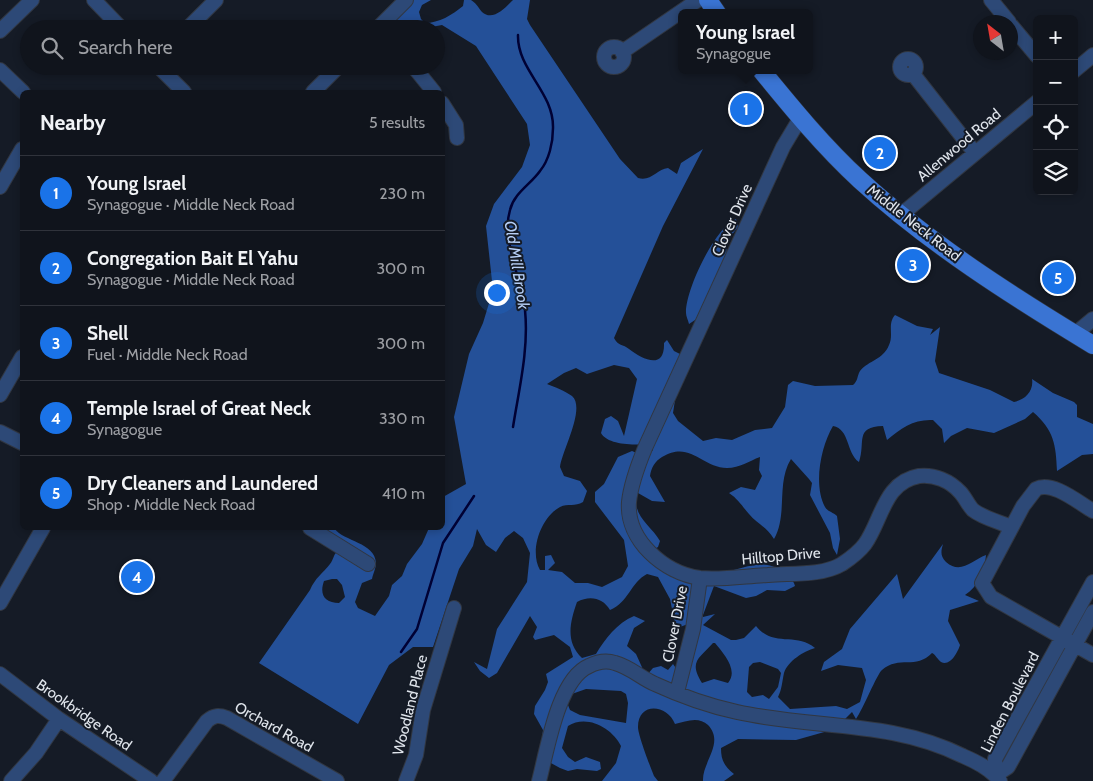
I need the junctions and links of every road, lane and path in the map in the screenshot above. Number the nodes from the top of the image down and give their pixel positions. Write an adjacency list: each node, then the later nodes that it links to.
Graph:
1 (32, 0): 13 (street)
2 (94, 0): 10 (street)
3 (216, 0): 11 (street)
4 (406, 0): 12 (street)
5 (698, 0): 7 (street)
6 (990, 0): 9 (street)
7 (685, 9)
8 (678, 14): 16 (street)
9 (1003, 15)
10 (113, 20)
11 (196, 20)
12 (387, 20)
13 (0, 31)
14 (1018, 33): 15 (street)
15 (1033, 51)
16 (622, 52)
17 (1093, 55): 18 (street)
18 (1078, 67)
19 (0, 70): 25 (street)
20 (764, 74): 31 (main road, Middle Neck Road)
21 (913, 74): 34 (street)
22 (167, 75): 26 (street)
23 (330, 75): 27 (street)
24 (421, 75): 28 (street)
25 (21, 90)
26 (182, 90)
27 (315, 90)
28 (432, 90)
29 (1033, 105): 34 (street, Allenwood Road)
30 (445, 108): 32 (street)
31 (801, 117): 36 (main road, Middle Neck Road); 49 (street, Clover Drive)
32 (458, 138)
33 (20, 152): 35 (street)
34 (975, 153): 36 (street, Allenwood Road)
35 (0, 187)
36 (902, 214): 38 (main road, Middle Neck Road)
37 (1093, 319): 38 (street)
38 (1075, 334): 39 (main road, Middle Neck Road)
39 (1093, 345)
40 (20, 360): 41 (street)
41 (0, 395)
42 (0, 432): 43 (street)
43 (20, 442)
44 (1093, 511): 45 (street)
45 (1011, 527): 49 (street, Hilltop Drive); 54 (street)
46 (42, 530): 51 (street)
47 (313, 530): 48 (street)
48 (368, 564)
49 (700, 578): 58 (street, Clover Drive)
50 (1093, 582): 54 (street, Linden Boulevard)
51 (0, 603)
52 (454, 608): 67 (street, Woodland Place)
53 (1093, 612): 55 (street, Linden Boulevard)
54 (1062, 638): 55 (street); 60 (street, Linden Boulevard)
55 (1074, 645): 56 (street); 61 (street, Linden Boulevard)
56 (1093, 655)
57 (0, 674): 59 (street, Brookbridge Road)
58 (676, 692): 62 (street); 68 (street)
59 (60, 719): 63 (street); 64 (street, Brookbridge Road)
60 (1014, 725): 61 (street); 62 (street, Linden Boulevard)
61 (1027, 732): 62 (street, Linden Boulevard)
62 (998, 778)
63 (11, 781)
64 (150, 781)
65 (163, 781): 66 (street, Orchard Road)
66 (338, 781)
67 (406, 781)
68 (539, 781)

